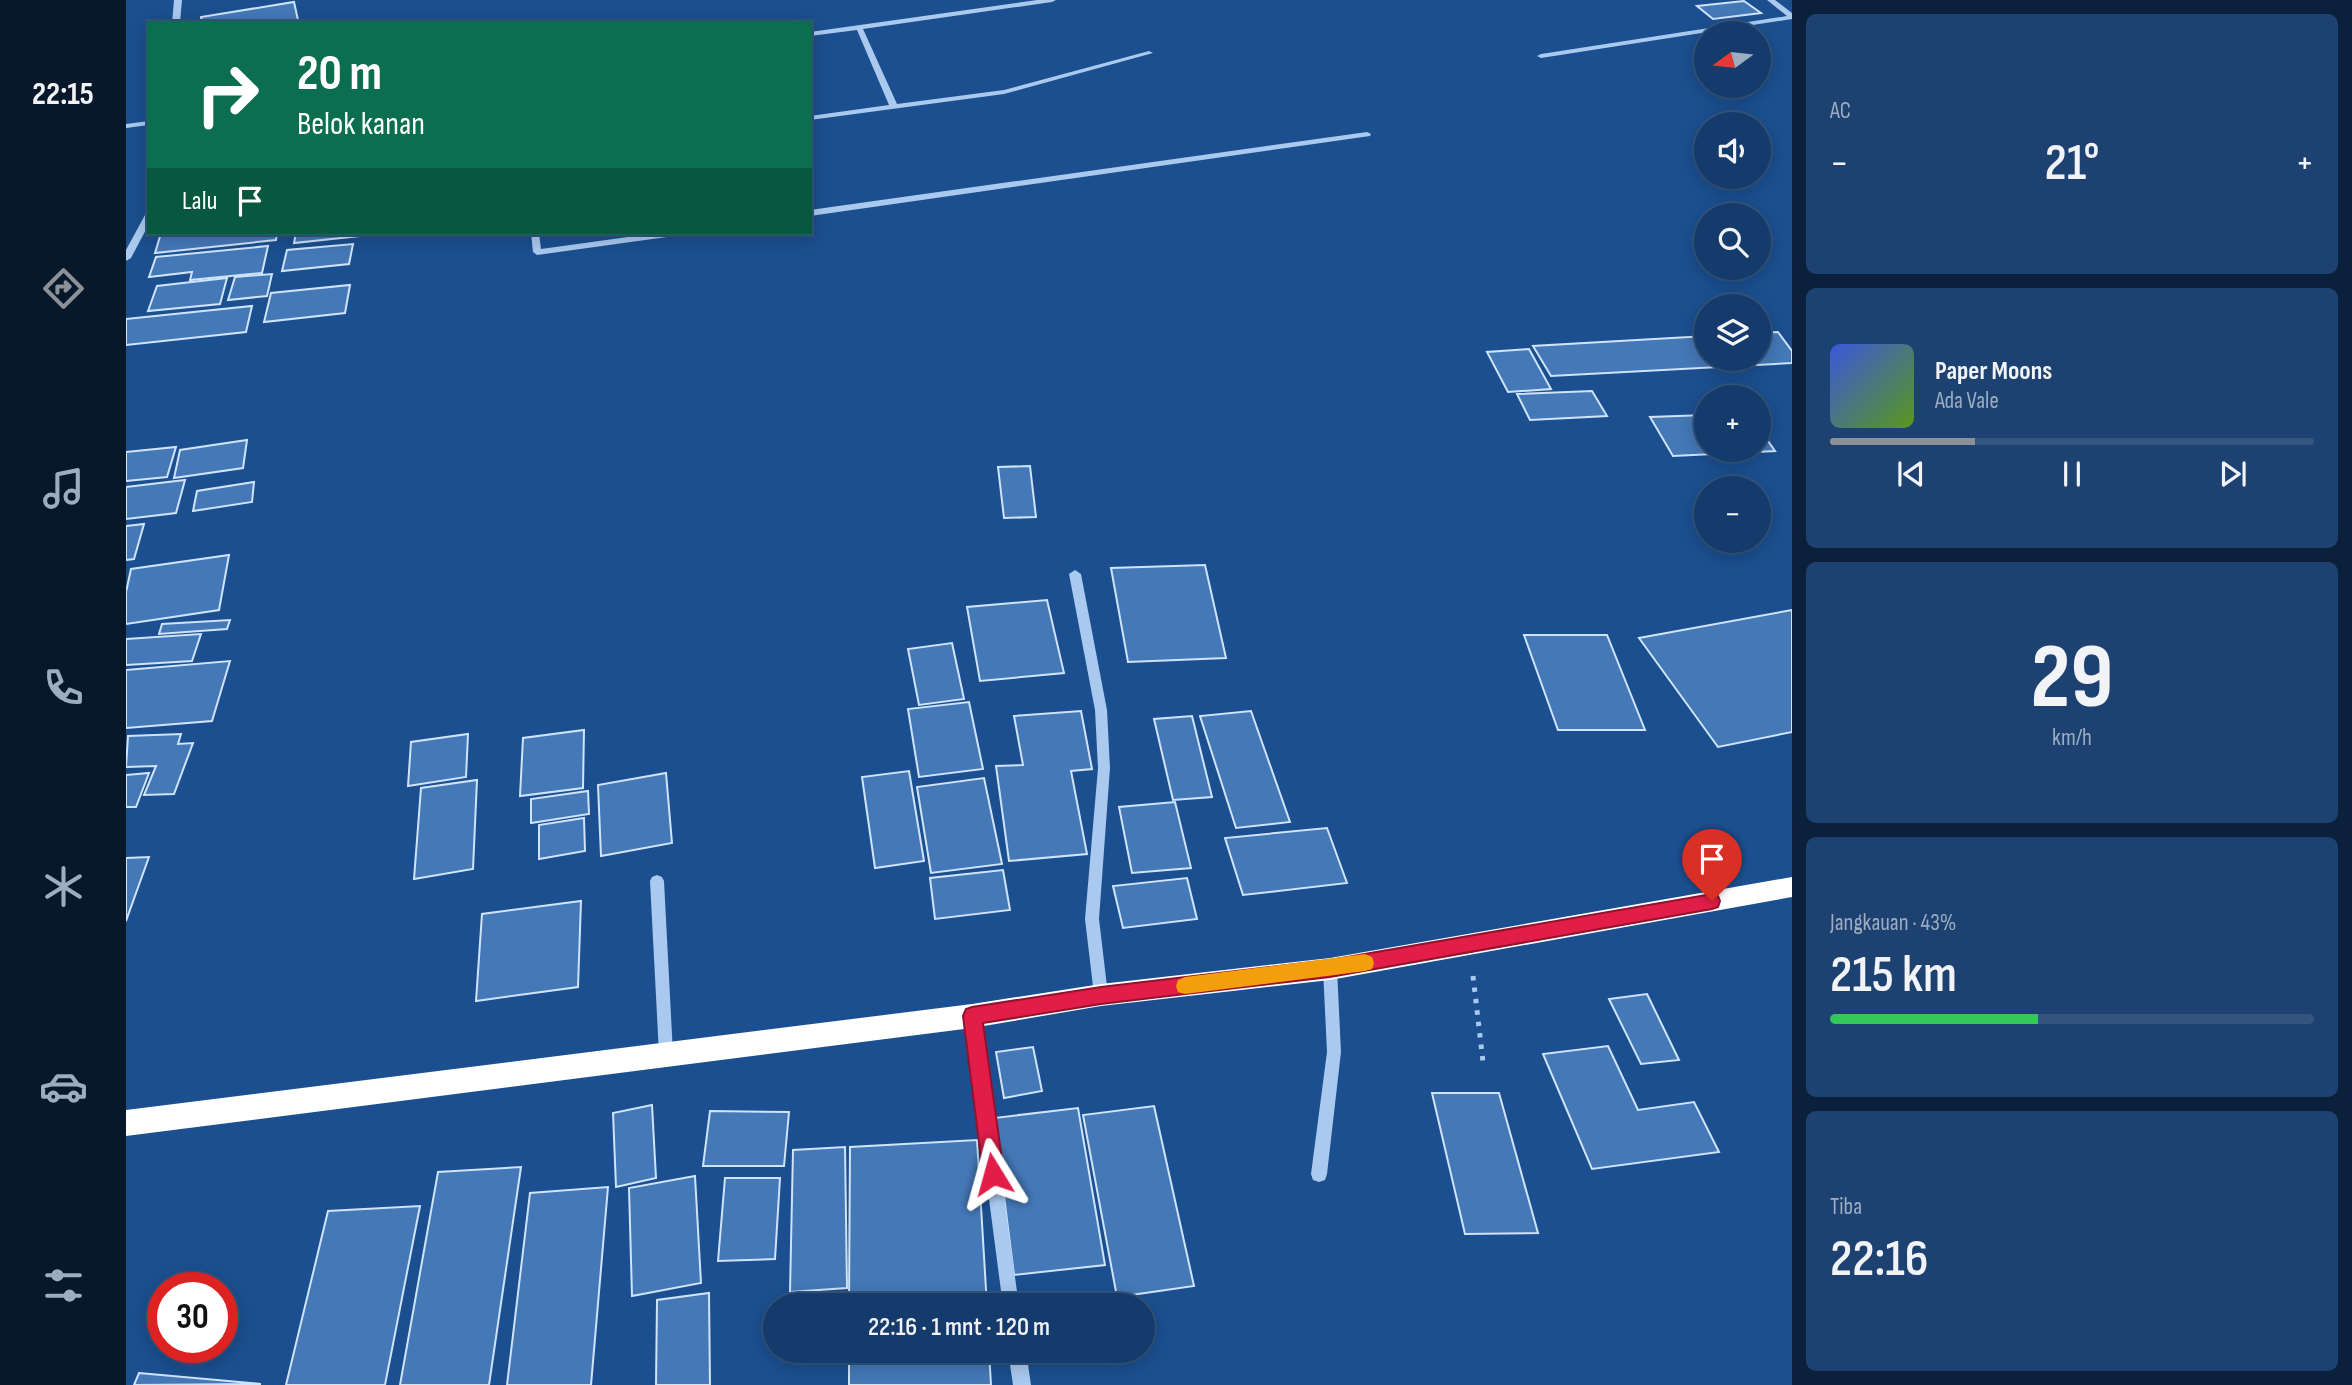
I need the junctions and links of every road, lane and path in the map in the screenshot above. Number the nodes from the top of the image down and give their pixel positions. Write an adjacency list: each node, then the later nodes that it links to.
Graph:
1 (178, 0): 5 (street)
2 (1052, 0): 6 (street)
3 (1771, 0): 4 (street)
4 (1792, 16): 9 (street)
5 (176, 21)
6 (859, 27): 7 (street); 10 (street)
7 (812, 34)
8 (1149, 53): 10 (street)
9 (1541, 56)
10 (894, 107): 11 (street)
11 (812, 118)
12 (147, 123): 13 (street)
13 (126, 126)
14 (1367, 134): 15 (street)
15 (812, 213)
16 (147, 219): 19 (street)
17 (535, 235): 18 (street)
18 (660, 235)
19 (126, 258)
20 (1075, 574): 25 (street)
21 (657, 881): 27 (street)
22 (1792, 887): 23 (highway)
23 (1470, 944): 24 (highway); 28 (path)
24 (1330, 969): 25 (highway); 30 (street)
25 (1101, 996): 26 (highway)
26 (972, 1016): 27 (highway); 31 (street)
27 (666, 1054): 29 (highway)
28 (1483, 1062)
29 (126, 1123)
30 (1319, 1174)
31 (1009, 1293)
32 (1019, 1363): 33 (street)
33 (1022, 1385)

